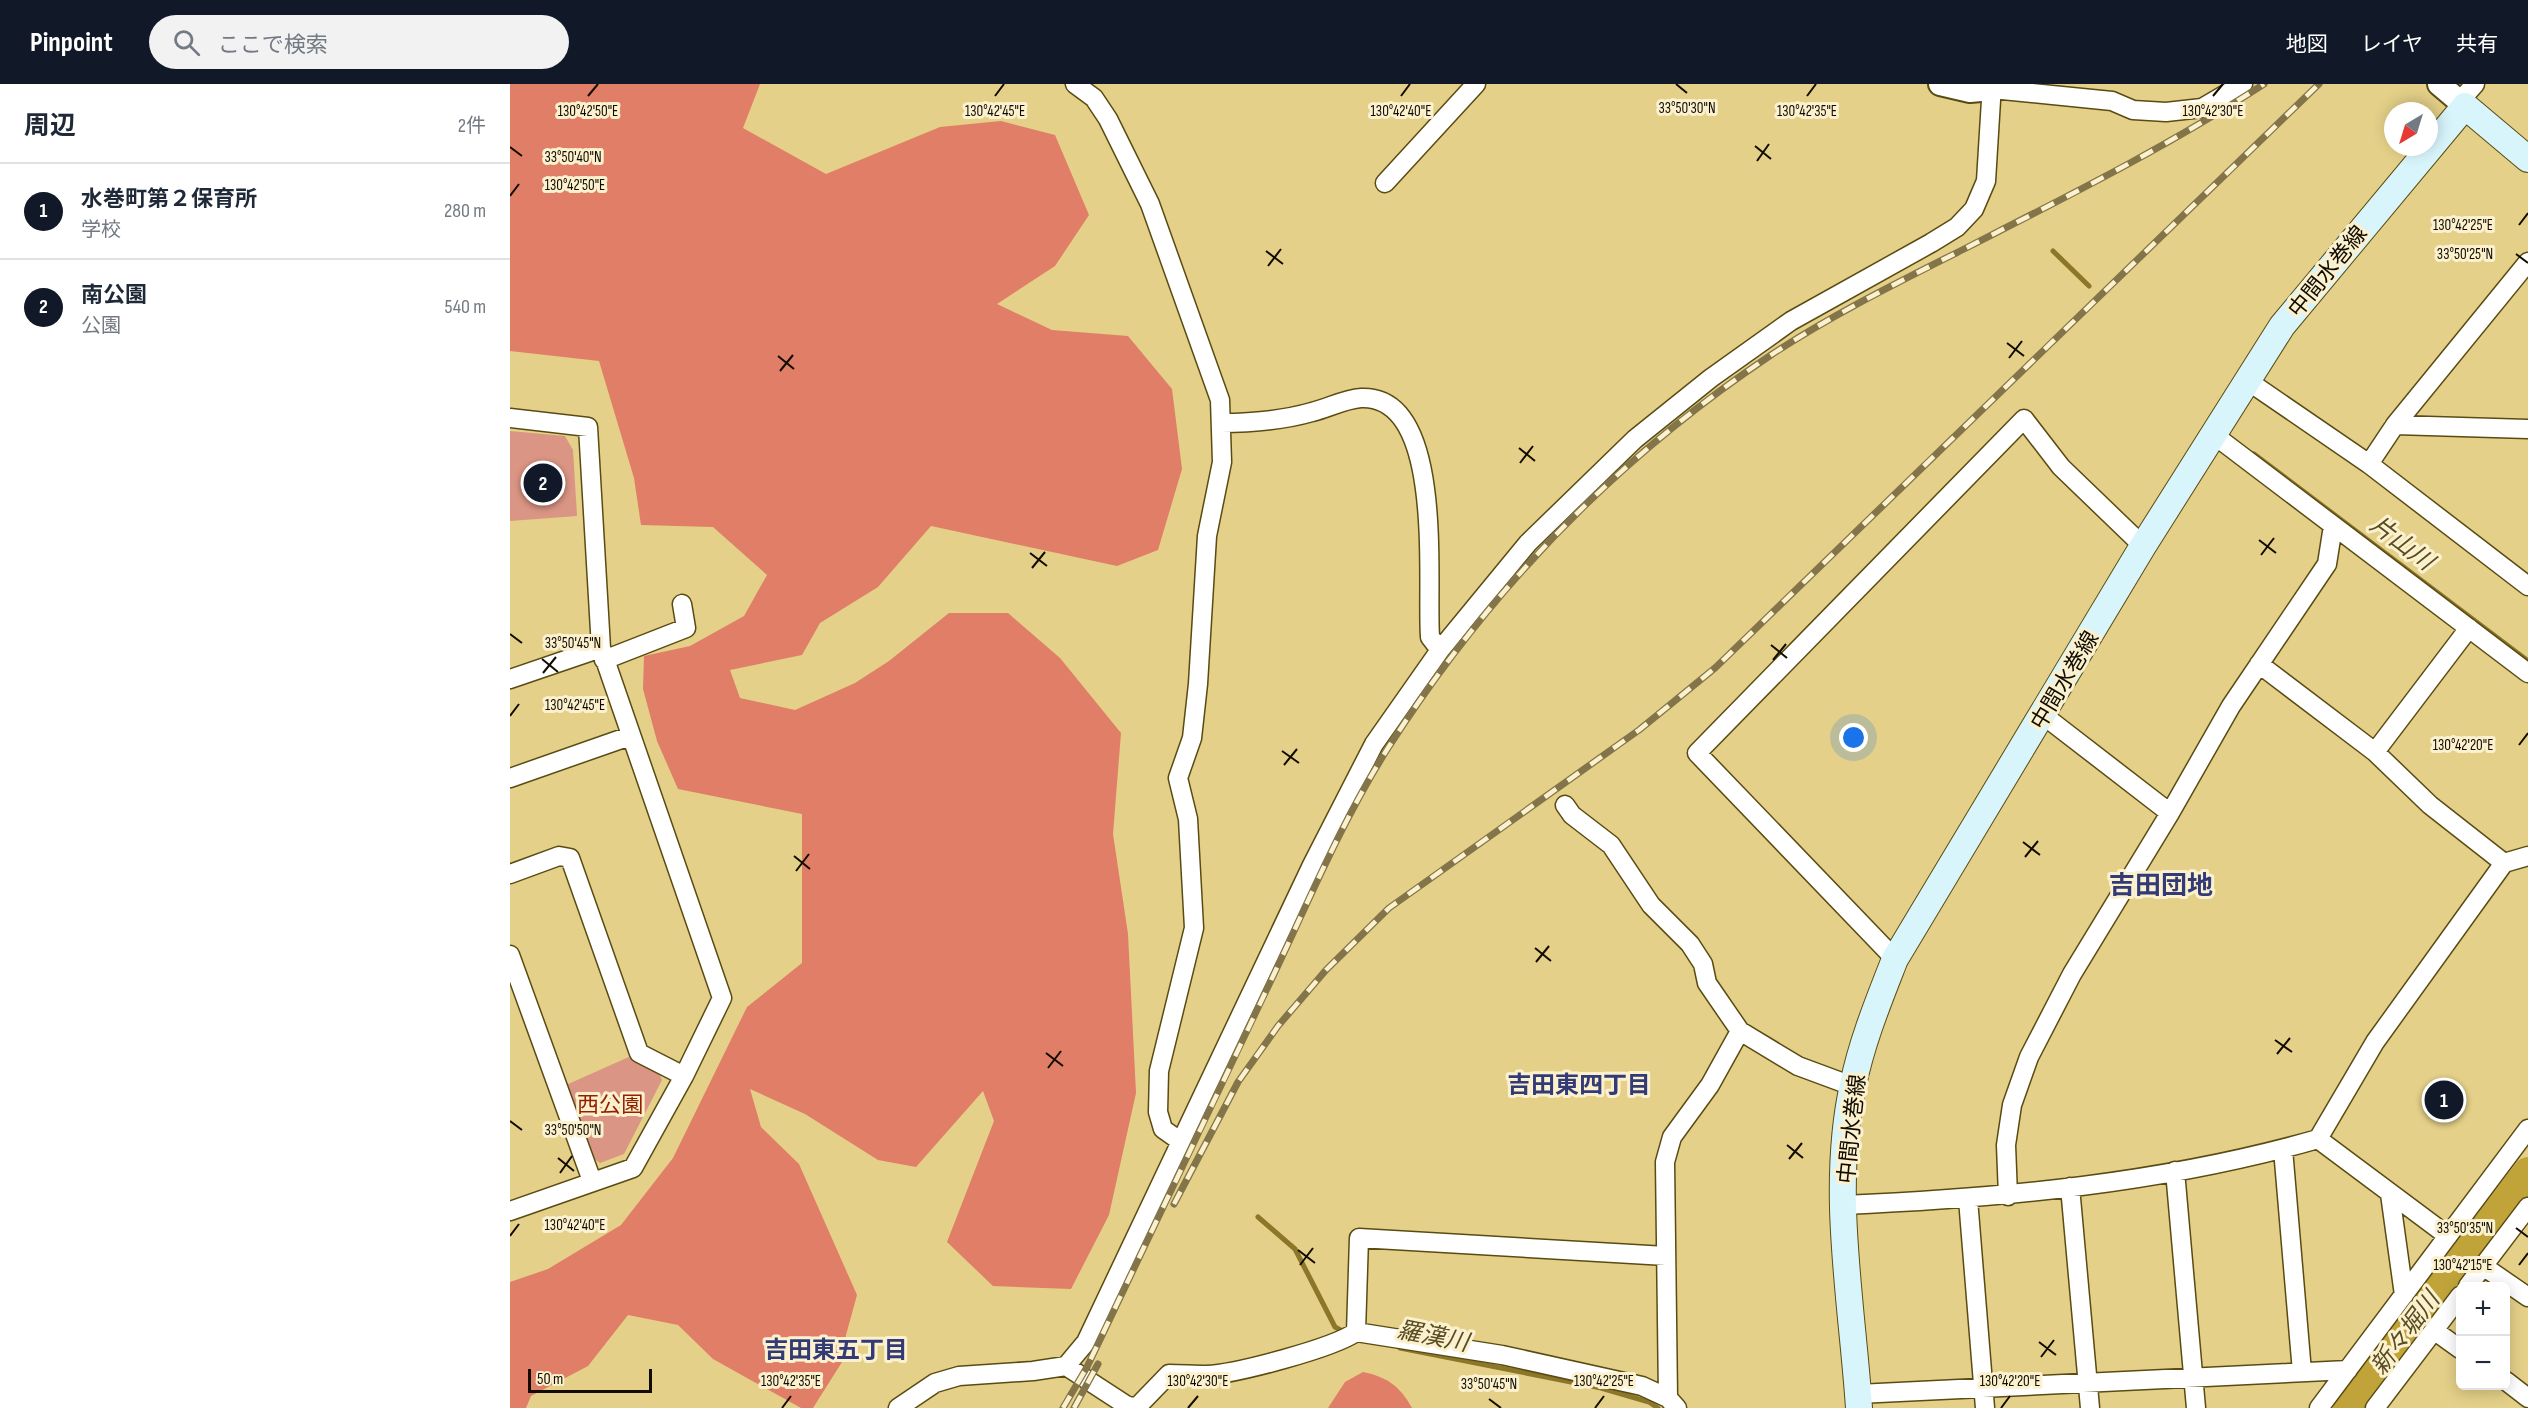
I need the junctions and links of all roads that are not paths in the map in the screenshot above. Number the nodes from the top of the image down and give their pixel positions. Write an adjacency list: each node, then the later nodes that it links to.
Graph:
1 (1076, 84): 13 (street)
2 (1476, 84): 9 (street)
3 (1940, 84): 6 (street)
4 (2243, 84): 6 (street)
5 (2439, 84): 7 (street)
6 (1992, 86): 23 (street)
7 (2466, 97): 8 (main road); 11 (main road, 中間水巻線)
8 (2528, 159)
9 (1384, 183)
10 (2528, 262): 14 (street)
11 (2248, 381): 16 (main road, 中間水巻線); 17 (street)
12 (510, 418): 24 (street)
13 (1221, 423): 23 (street); 44 (street)
14 (2395, 425): 15 (street); 17 (street)
15 (2528, 429)
16 (2214, 435): 18 (street); 19 (main road, 中間水巻線)
17 (2368, 464): 20 (street)
18 (2333, 526): 22 (street); 25 (street)
19 (2144, 546): 28 (main road, 中間水巻線); 38 (street)
20 (2528, 586)
21 (682, 603): 24 (street)
22 (2469, 628): 26 (street); 30 (street)
23 (1440, 650): 44 (street)
24 (602, 654): 27 (street); 29 (street)
25 (2259, 664): 30 (street); 33 (street)
26 (2528, 673)
27 (510, 679)
28 (2043, 715): 33 (street); 38 (main road, 中間水巻線)
29 (630, 736): 31 (street); 40 (street)
30 (2375, 752): 35 (street)
31 (510, 778)
32 (1565, 805): 39 (street)
33 (2170, 813): 50 (street)
34 (2528, 856): 35 (street)
35 (2504, 863): 43 (street)
36 (510, 874): 40 (street)
37 (510, 955): 47 (street)
38 (1895, 959): 41 (main road, 中間水巻線)
39 (1740, 1031): 41 (street); 56 (street)
40 (684, 1077): 47 (street)
41 (1852, 1086): 52 (main road, 中間水巻線)
42 (2528, 1129): 55 (street)
43 (2318, 1139): 45 (street); 49 (street)
44 (1180, 1140): 65 (street)
45 (2283, 1149): 46 (street); 67 (street)
46 (2175, 1171): 48 (street); 68 (street)
47 (592, 1181): 54 (street)
48 (2070, 1187): 50 (street); 69 (street)
49 (2390, 1194): 55 (street); 59 (street)
50 (2008, 1196): 51 (street)
51 (1968, 1199): 52 (street); 71 (street)
52 (1844, 1205): 73 (main road, 中間水巻線)
53 (2528, 1207): 57 (street)
54 (510, 1211)
55 (2448, 1236): 59 (street)
56 (1666, 1256): 63 (street); 74 (street)
57 (2483, 1266): 58 (street); 60 (street)
58 (2472, 1282)
59 (2404, 1295): 66 (street)
60 (2528, 1297)
61 (2456, 1302): 62 (street)
62 (2435, 1331): 64 (street); 80 (street)
63 (1356, 1332): 65 (street); 74 (street)
64 (2456, 1346)
65 (1066, 1366): 75 (street)
66 (2348, 1370): 67 (street); 79 (street)
67 (2302, 1372): 68 (street)
68 (2193, 1377): 69 (street); 78 (street)
69 (2088, 1383): 71 (street); 77 (street)
70 (2510, 1385): 72 (street)
71 (1983, 1387): 73 (street); 76 (street)
72 (2528, 1398)
73 (1859, 1401)
74 (1672, 1403)
75 (898, 1408)
76 (1985, 1408)
77 (2090, 1408)
78 (2196, 1408)
79 (2319, 1408)
80 (2375, 1408)

